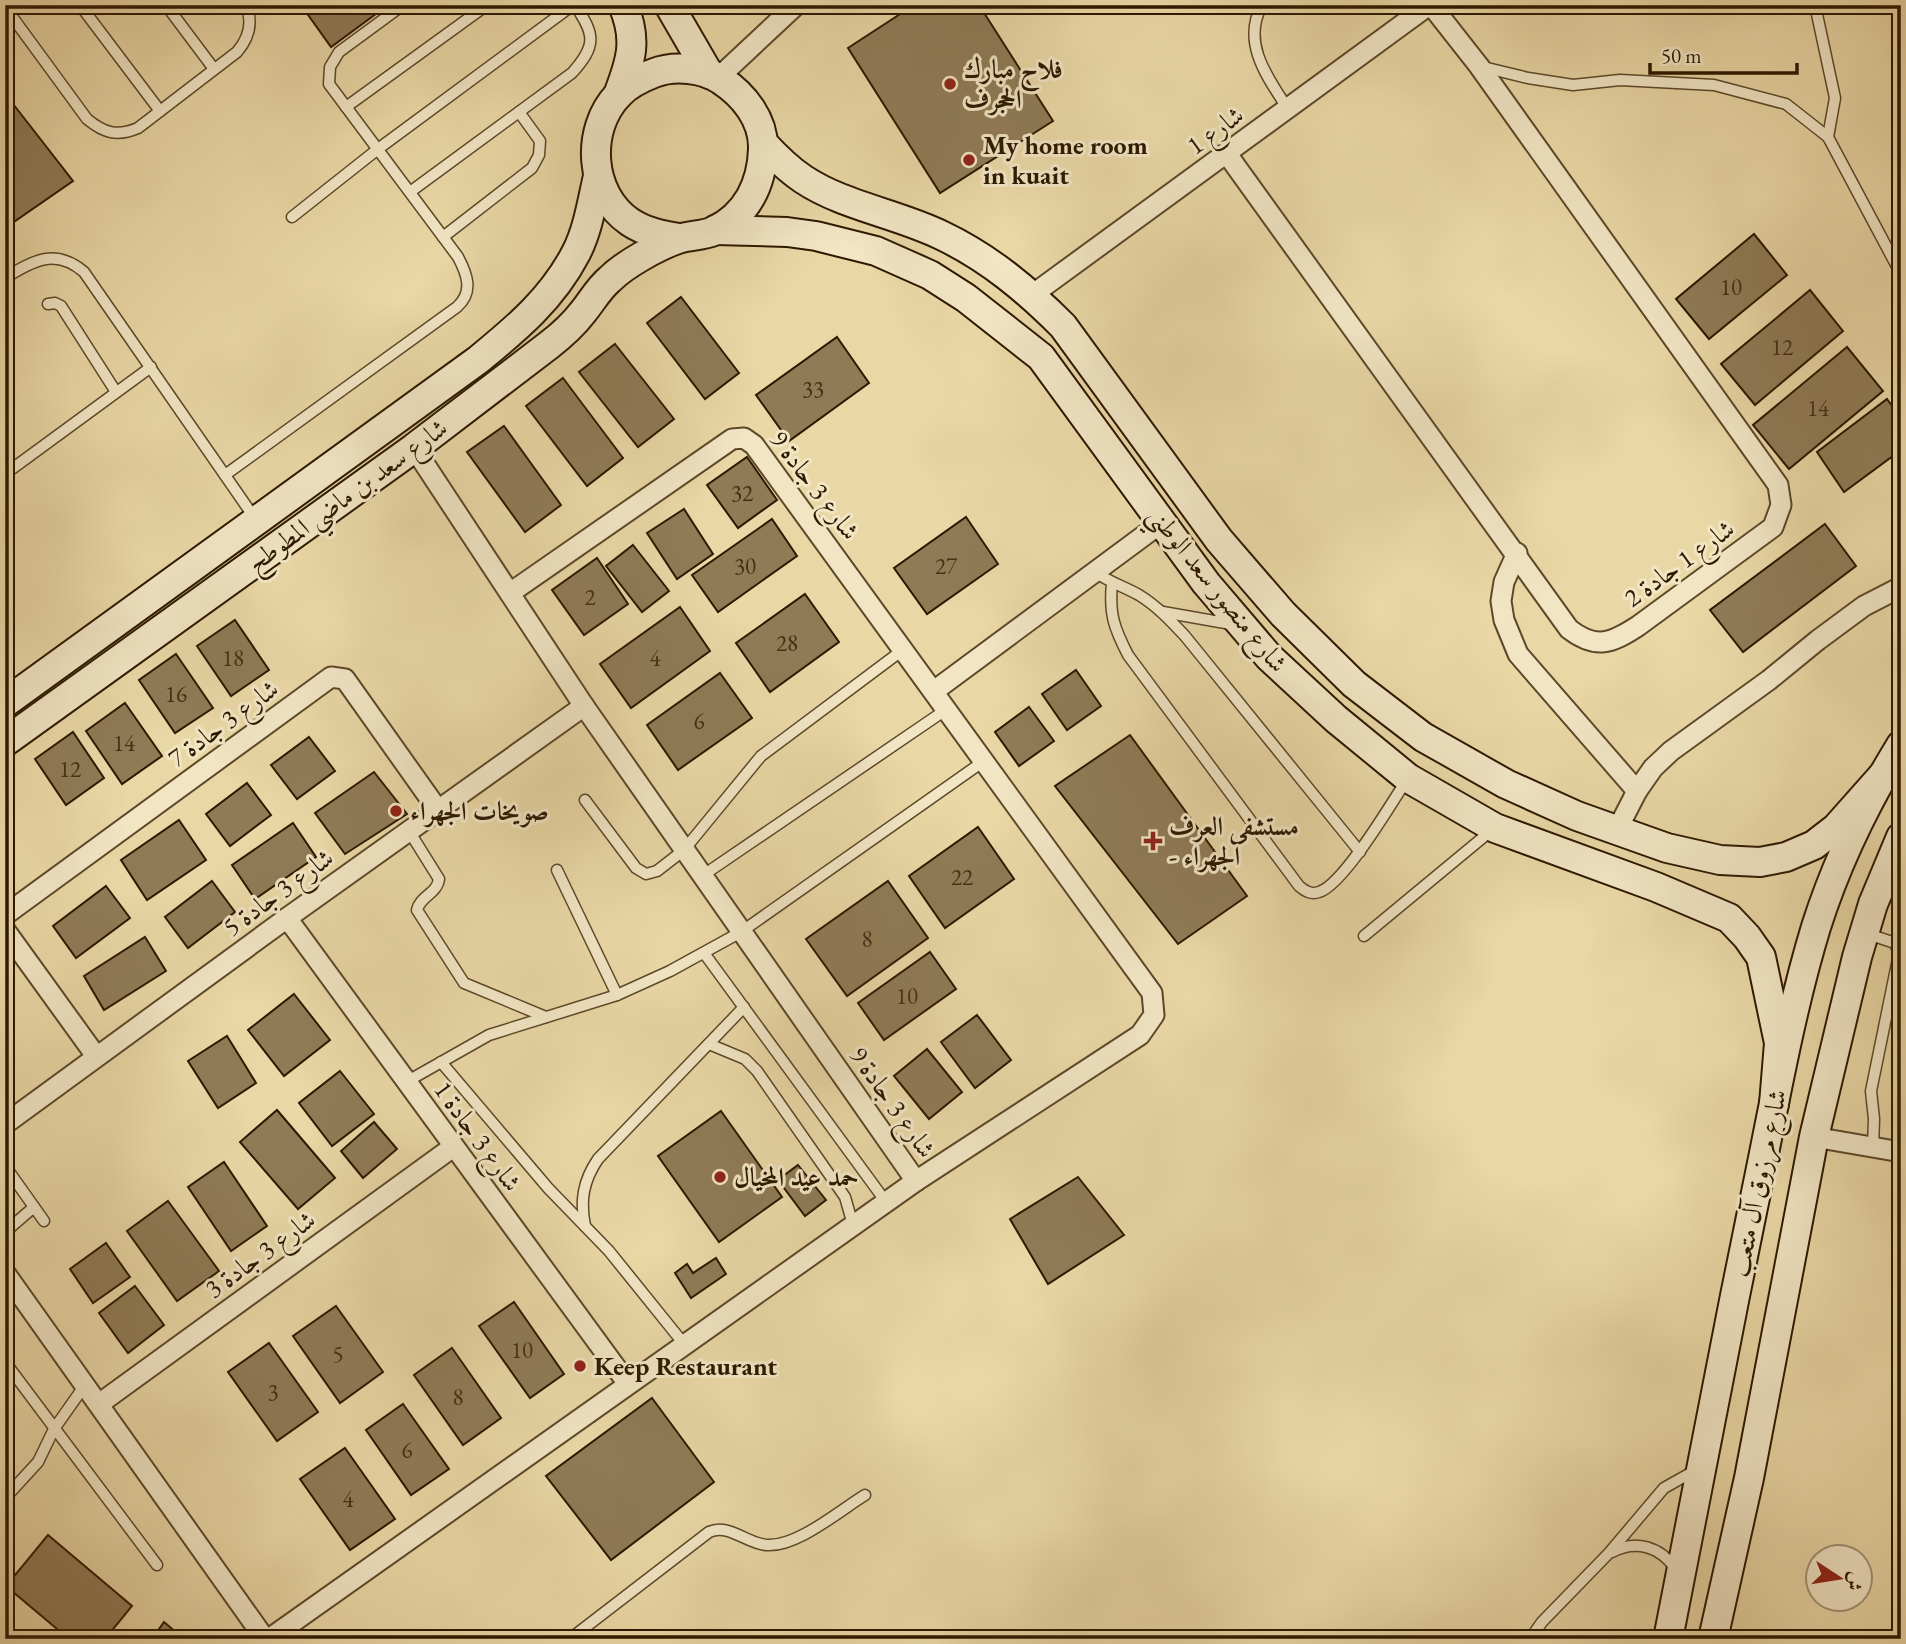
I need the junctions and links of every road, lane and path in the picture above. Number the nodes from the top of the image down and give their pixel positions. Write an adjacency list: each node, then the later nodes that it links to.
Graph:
1 (80, 5): 20 (lane)
2 (166, 5): 15 (lane)
3 (246, 5): 15 (lane)
4 (403, 5): 18 (lane)
5 (487, 5): 18 (lane)
6 (574, 5): 21 (lane); 24 (lane)
7 (623, 5): 17 (street)
8 (669, 5): 16 (street)
9 (796, 5): 16 (street)
10 (1262, 5): 19 (lane)
11 (1430, 5): 14 (street, شارع 1 جادة 2); 19 (street, شارع 1)
12 (1815, 5): 22 (lane)
13 (5, 7): 20 (lane)
14 (1479, 66): 22 (lane); 43 (street, شارع 1 جادة 2)
15 (214, 69): 20 (lane)
16 (714, 76): 17 (street); 23 (street)
17 (618, 95): 26 (street)
18 (346, 107): 24 (lane)
19 (1288, 109): 25 (street, شارع 1)
20 (160, 111)
21 (519, 112): 27 (lane); 30 (lane)
22 (1828, 137): 32 (lane)
23 (764, 143): 29 (street); 34 (street, شارع منصور سعد الوطني)
24 (378, 149): 27 (lane); 28 (lane)
25 (1227, 153): 34 (street, شارع 1); 43 (street, شارع 1 جادة 2)
26 (598, 176): 31 (street); 41 (street, شارع سعد بن ماضي المطوطح)
27 (410, 192): 30 (lane)
28 (292, 217)
29 (715, 230): 31 (street); 42 (street, شارع منصور سعد الوطني)
30 (443, 237): 40 (lane)
31 (680, 238): 38 (street, شارع سعد بن ماضي المطوطح)
32 (1901, 274)
33 (5, 278): 36 (lane)
34 (1032, 295): 65 (street, شارع منصور سعد الوطني)
35 (48, 304): 37 (lane)
36 (150, 367): 37 (lane); 40 (lane)
37 (116, 392): 39 (lane)
38 (414, 448): 47 (street, شارع 3 جادة 9); 55 (street, شارع سعد بن ماضي المطوطح)
39 (5, 474)
40 (225, 475): 41 (lane)
41 (256, 520): 52 (street, شارع سعد بن ماضي المطوطح)
42 (1161, 523): 44 (street); 49 (street, شارع منصور سعد الوطني)
43 (1517, 554): 60 (street)
44 (1095, 572): 45 (lane); 51 (street)
45 (1112, 583): 48 (lane); 69 (lane)
46 (1901, 587): 60 (street)
47 (510, 593): 50 (street, شارع 3 جادة 9); 53 (street, شارع 3 جادة 9)
48 (1162, 612): 49 (lane); 69 (lane)
49 (1242, 626): 59 (street, شارع منصور سعد الوطني)
50 (904, 649): 51 (street, شارع 3 جادة 9); 68 (lane)
51 (934, 691): 54 (street, شارع 3 جادة 9)
52 (5, 703)
53 (584, 706): 62 (street, شارع 3 جادة 5); 68 (street, شارع 3 جادة 9)
54 (947, 709): 57 (street, شارع 3 جادة 9); 71 (lane)
55 (5, 742)
56 (1901, 745): 58 (street, شارع مرزوق آل متعب)
57 (985, 761): 76 (lane); 94 (street, شارع 3 جادة 9)
58 (1882, 775): 67 (street, شارع منصور سعد الوطني); 87 (street, شارع مرزوق آل متعب)
59 (1408, 778): 63 (street, شارع منصور سعد الوطني); 69 (lane)
60 (1637, 790): 65 (street)
61 (585, 800): 68 (lane)
62 (438, 810): 64 (street, شارع 3 جادة 5); 73 (street, شارع 3 جادة 7)
63 (1495, 828): 72 (street, شارع منصور سعد الوطني); 78 (lane)
64 (408, 831): 74 (street, شارع 3 جادة 5); 82 (lane)
65 (1616, 832): 67 (street, شارع منصور سعد الوطني)
66 (1901, 836): 77 (street, شارع مرزوق آل متعب)
67 (1667, 848): 72 (street)
68 (684, 850): 71 (street, شارع 3 جادة 9)
69 (1360, 852)
70 (557, 870): 80 (lane)
71 (702, 876): 76 (street, شارع 3 جادة 9)
72 (1656, 887): 87 (street, شارع منصور سعد الوطني)
73 (5, 915)
74 (287, 918): 84 (street, شارع 3 جادة 5); 86 (street, شارع 3 جادة 1)
75 (5, 930): 84 (street)
76 (741, 932): 79 (lane); 94 (street, شارع 3 جادة 9)
77 (1864, 933): 89 (street, شارع مرزوق آل متعب); 91 (lane)
78 (1364, 936)
79 (704, 953): 80 (lane); 81 (lane)
80 (617, 995): 82 (lane)
81 (744, 1007): 83 (lane); 95 (lane)
82 (547, 1017): 85 (lane)
83 (709, 1044): 98 (lane); 99 (lane)
84 (96, 1056): 88 (street, شارع 3 جادة 5)
85 (441, 1062): 86 (lane); 99 (lane)
86 (406, 1082): 90 (street, شارع 3 جادة 1)
87 (1774, 1104): 108 (street, شارع مرزوق آل متعب)
88 (5, 1124)
89 (1814, 1137): 91 (street); 118 (street, شارع مرزوق آل متعب)
90 (453, 1147): 105 (street, شارع 3 جادة 1); 106 (street, شارع 3 جادة 3)
91 (1873, 1147): 92 (street)
92 (1901, 1152)
93 (5, 1166): 96 (lane)
94 (916, 1181): 95 (street)
95 (886, 1202): 98 (street)
96 (34, 1208): 97 (lane); 100 (lane)
97 (44, 1221)
98 (853, 1224): 102 (street)
99 (585, 1227): 102 (lane)
100 (5, 1232)
101 (5, 1273): 104 (street)
102 (684, 1344): 105 (street)
103 (5, 1362): 107 (lane)
104 (85, 1384): 106 (street); 107 (lane)
105 (628, 1384): 114 (street)
106 (99, 1404): 114 (street)
107 (54, 1429): 110 (lane); 112 (lane)
108 (1700, 1468): 111 (lane); 113 (street, شارع مرزوق آل متعب)
109 (864, 1495): 115 (lane)
110 (5, 1498)
111 (1609, 1553): 113 (lane); 116 (lane)
112 (157, 1565)
113 (1680, 1577): 117 (street, شارع مرزوق آل متعب)
114 (267, 1639)
115 (570, 1639)
116 (1530, 1639)
117 (1668, 1639)
118 (1713, 1639)

